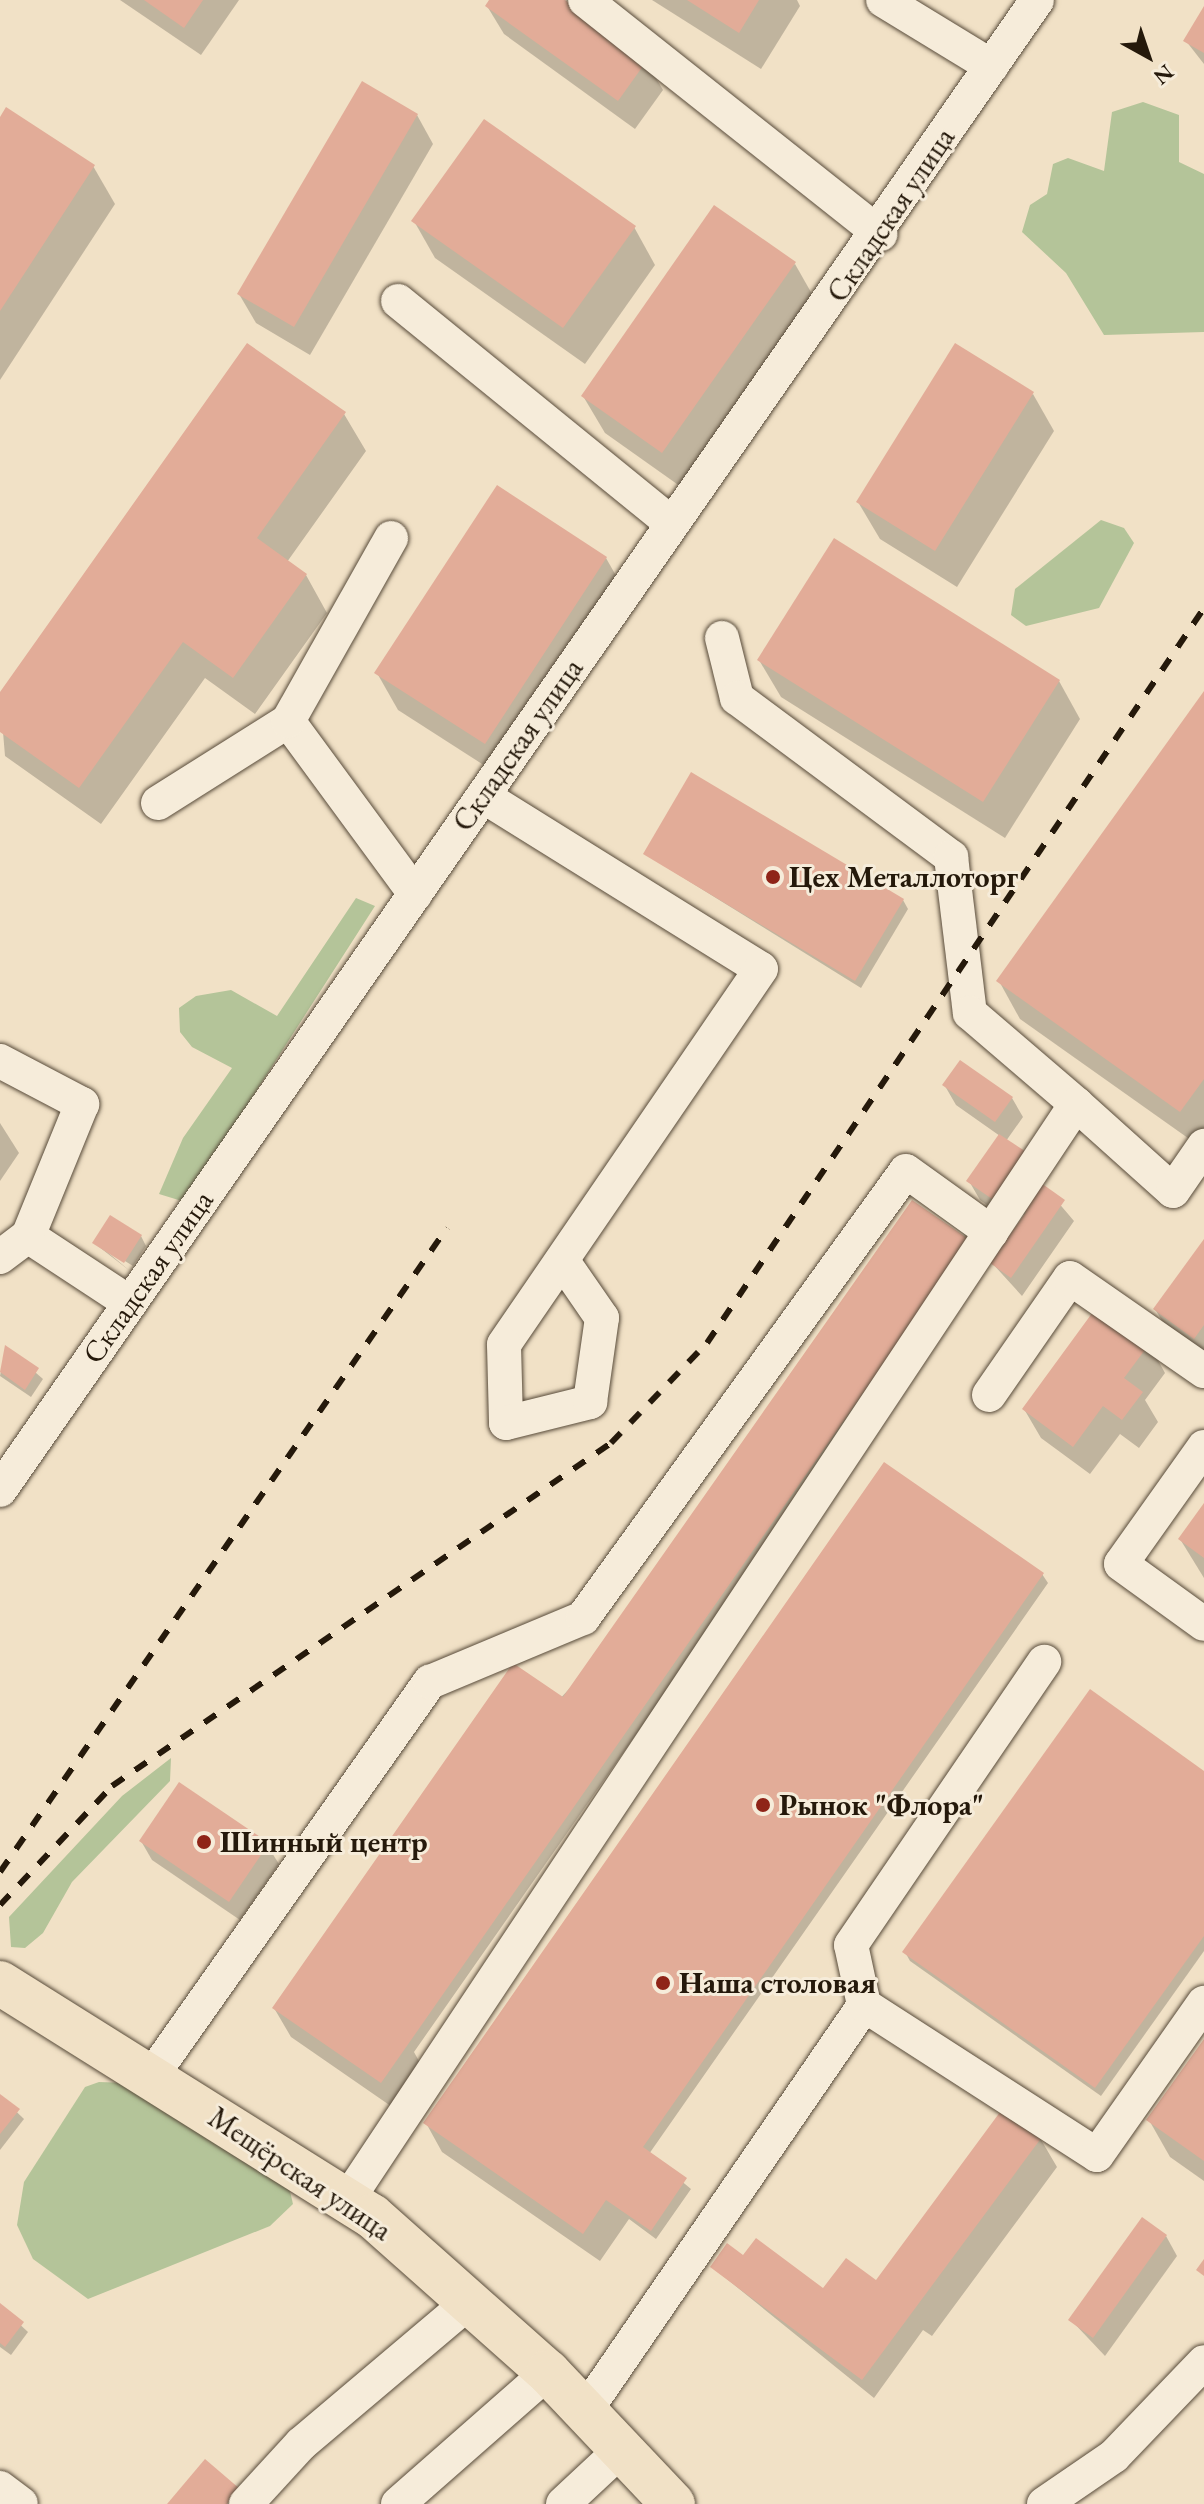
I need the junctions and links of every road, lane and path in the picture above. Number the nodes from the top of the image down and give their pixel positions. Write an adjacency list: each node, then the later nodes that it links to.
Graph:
1 (585, 0): 5 (street)
2 (883, 0): 4 (street)
3 (1037, 0): 4 (street, Складская улица)
4 (991, 66): 5 (street, Складская улица)
5 (880, 234): 7 (street, Складская улица)
6 (398, 301): 7 (street)
7 (672, 524): 11 (street, Складская улица)
8 (391, 538): 10 (street)
9 (722, 638): 15 (street)
10 (288, 721): 12 (street); 13 (street)
11 (483, 796): 13 (street, Складская улица); 20 (street)
12 (158, 803)
13 (415, 894): 21 (street, Складская улица)
14 (0, 1061): 18 (street)
15 (1076, 1104): 16 (street); 17 (street)
16 (1204, 1146)
17 (991, 1232): 31 (street); 32 (street)
18 (28, 1236): 19 (street); 21 (street)
19 (0, 1257)
20 (564, 1263)
21 (130, 1303): 25 (street, Складская улица)
22 (1204, 1371): 23 (street)
23 (989, 1395)
24 (1204, 1447): 26 (street)
25 (0, 1488)
26 (1204, 1624)
27 (1044, 1662): 30 (street)
28 (0, 1983): 31 (main road, Мещёрская улица)
29 (1204, 2003): 30 (street)
30 (864, 2005): 36 (street)
31 (151, 2077): 32 (main road, Мещёрская улица)
32 (348, 2199): 33 (main road, Мещёрская улица)
33 (469, 2302): 35 (main road, Мещёрская улица); 40 (street)
34 (1204, 2362): 44 (street)
35 (548, 2372): 36 (main road, Мещёрская улица); 41 (street)
36 (586, 2410): 37 (main road, Мещёрская улица)
37 (622, 2449): 42 (street); 43 (main road, Мещёрская улица)
38 (0, 2488): 39 (street)
39 (21, 2504)
40 (246, 2504)
41 (398, 2504)
42 (563, 2504)
43 (673, 2504)
44 (1044, 2504)

